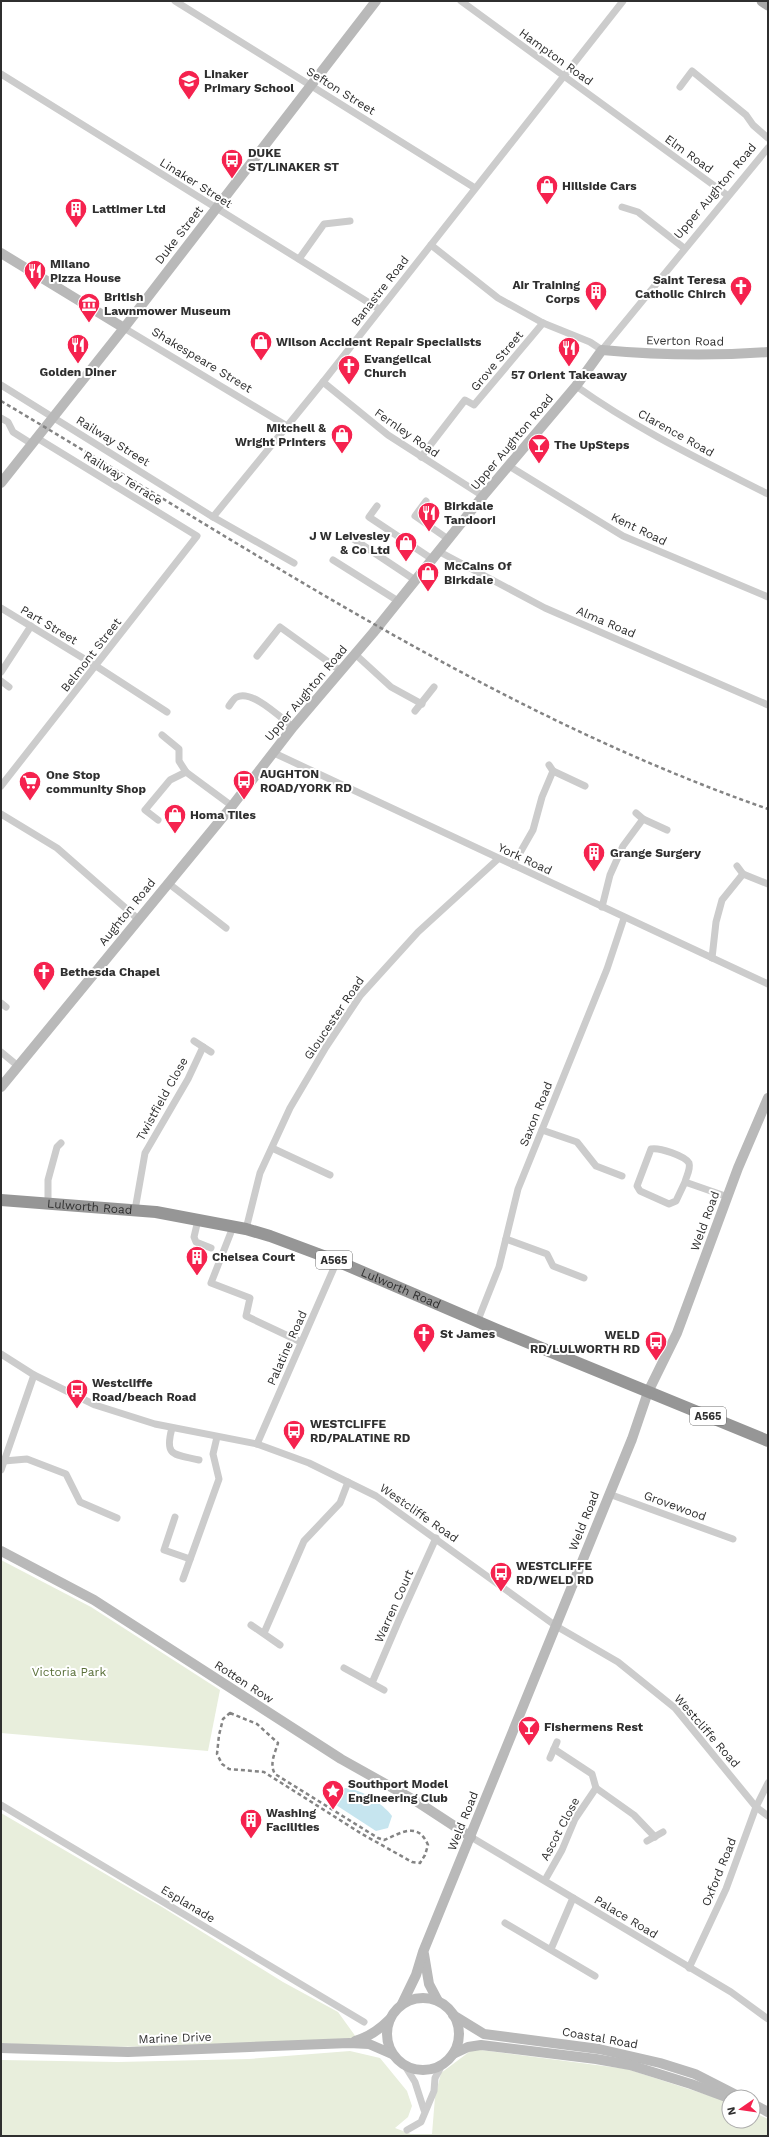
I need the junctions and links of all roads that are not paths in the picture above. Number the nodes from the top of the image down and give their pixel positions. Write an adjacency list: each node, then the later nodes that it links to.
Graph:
1 (175, 1): 9 (street, Sefton Street)
2 (376, 1): 9 (street, Duke Street)
3 (461, 1): 8 (street, Hampton Road)
4 (622, 1): 8 (street, Banastre Road)
5 (762, 1): 6 (main road)
6 (768, 5)
7 (1, 74): 17 (street, Linaker Street)
8 (564, 77): 11 (street, Hampton Road); 14 (street, Banastre Road)
9 (311, 85): 14 (street, Sefton Street); 17 (street, Duke Street)
10 (680, 87): 12 (street)
11 (638, 131): 15 (street, Elm Road)
12 (768, 138)
13 (768, 148): 15 (street, Upper Aughton Road)
14 (475, 188): 19 (street, Banastre Road)
15 (727, 195): 20 (street, Upper Aughton Road)
16 (622, 207): 20 (street)
17 (216, 209): 22 (street, Linaker Street); 25 (street, Duke Street)
18 (350, 221): 22 (street)
19 (431, 245): 23 (street, Banastre Road); 24 (street)
20 (684, 248): 26 (street, Upper Aughton Road)
21 (1, 253): 25 (street, Shakespeare Street)
22 (299, 259): 23 (street, Linaker Street)
23 (379, 309): 28 (street, Banastre Road)
24 (543, 323): 26 (street); 35 (street, Grove Street)
25 (124, 328): 31 (street, Duke Street); 33 (street, Shakespeare Street)
26 (602, 350): 27 (street, Everton Road); 30 (street, Upper Aughton Road)
27 (768, 352)
28 (323, 382): 33 (street, Banastre Road); 35 (street, Fernley Road)
29 (1, 386): 31 (street, Railway Street)
30 (576, 386): 36 (street, Upper Aughton Road); 38 (street, Clarence Road)
31 (53, 416): 34 (street, Duke Street); 42 (street, Railway Street)
32 (1, 418): 34 (street, Railway Terrace)
33 (287, 426): 42 (street, Banastre Road)
34 (34, 441): 37 (street, Duke Street); 43 (street, Railway Terrace)
35 (421, 457): 39 (street, Fernley Road)
36 (509, 466): 39 (street, Upper Aughton Road); 50 (street, Kent Road)
37 (1, 483)
38 (768, 494)
39 (483, 496): 45 (street, Upper Aughton Road)
40 (426, 501): 45 (street)
41 (377, 506): 46 (street, Alma Road)
42 (214, 517): 48 (street, Railway Street)
43 (197, 536): 56 (street, Belmont Street)
44 (352, 538): 49 (street)
45 (448, 539): 46 (street, Upper Aughton Road)
46 (435, 555): 49 (street, Upper Aughton Road); 63 (street, Alma Road)
47 (333, 560): 51 (street)
48 (294, 562)
49 (415, 580): 51 (street, Upper Aughton Road)
50 (768, 597)
51 (398, 601): 54 (street, Upper Aughton Road)
52 (1, 608): 53 (street, Part Street)
53 (31, 626): 56 (street, Part Street); 58 (street)
54 (355, 654): 57 (street, Upper Aughton Road); 62 (street)
55 (256, 656): 57 (street)
56 (96, 666): 66 (street, Part Street); 71 (street, Belmont Street)
57 (341, 671): 67 (street, Upper Aughton Road)
58 (1, 672)
59 (1, 681): 60 (street)
60 (9, 687)
61 (434, 687): 62 (street)
62 (422, 704): 65 (street)
63 (768, 705)
64 (229, 706): 67 (street)
65 (415, 711)
66 (167, 712)
67 (292, 727): 69 (street, Upper Aughton Road)
68 (162, 735): 70 (street)
69 (274, 753): 73 (street, Aughton Road); 79 (street, York Road)
70 (186, 772): 73 (street); 76 (street)
71 (1, 786)
72 (585, 786): 80 (street)
73 (232, 806): 83 (street, Aughton Road)
74 (636, 813): 77 (street)
75 (1, 814): 87 (street)
76 (158, 820)
77 (643, 820): 78 (street); 85 (street)
78 (667, 830)
79 (498, 859): 80 (street, York Road); 100 (street, Gloucester Road)
80 (513, 866): 85 (street, York Road)
81 (736, 866): 82 (street)
82 (743, 874): 84 (street); 89 (street)
83 (168, 883): 87 (street, Aughton Road); 88 (street)
84 (768, 884)
85 (602, 906): 86 (street, York Road)
86 (624, 918): 89 (street, York Road); 98 (street, Saxon Road)
87 (138, 920): 95 (street, Aughton Road)
88 (226, 928)
89 (712, 958): 90 (street, York Road)
90 (768, 984)
91 (194, 1041): 92 (street)
92 (203, 1048): 94 (street); 107 (street, Twistfield Close)
93 (1, 1052): 95 (street)
94 (211, 1052)
95 (18, 1066): 96 (street, Aughton Road)
96 (1, 1087)
97 (768, 1098): 104 (street, Weld Road)
98 (542, 1130): 102 (street); 111 (street, Saxon Road)
99 (61, 1143): 106 (street)
100 (272, 1148): 101 (street); 110 (street, Gloucester Road)
101 (330, 1175)
102 (622, 1176)
103 (685, 1182): 103 (street); 104 (street)
104 (728, 1196): 119 (street, Weld Road)
105 (1, 1200): 106 (highway, Lulworth Road / A565)
106 (48, 1204): 107 (highway, Lulworth Road / A565)
107 (135, 1210): 108 (highway, Lulworth Road / A565)
108 (198, 1220): 109 (highway, Lulworth Road / A565); 112 (street)
109 (233, 1226): 110 (highway, Lulworth Road / A565); 116 (street)
110 (246, 1229): 113 (highway, Lulworth Road / A565)
111 (506, 1239): 114 (street); 115 (street, Saxon Road)
112 (210, 1248)
113 (337, 1261): 115 (highway, Lulworth Road / A565); 116 (street, Palatine Road)
114 (584, 1278)
115 (478, 1320): 119 (highway, Lulworth Road / A565)
116 (301, 1342): 123 (street, Palatine Road)
117 (1, 1354): 118 (street, Westcliffe Road)
118 (34, 1375): 120 (street, Westcliffe Road); 125 (street)
119 (648, 1392): 122 (highway, A565); 128 (street, Weld Road)
120 (172, 1428): 121 (street, Westcliffe Road); 124 (street)
121 (217, 1437): 123 (street, Westcliffe Road); 134 (street)
122 (768, 1441)
123 (256, 1444): 127 (street, Westcliffe Road)
124 (199, 1460)
125 (4, 1461): 126 (street); 130 (street)
126 (1, 1470)
127 (348, 1482): 131 (street, Westcliffe Road); 138 (street)
128 (609, 1494): 132 (street, Grovewood); 137 (street, Weld Road)
129 (175, 1517): 134 (street)
130 (117, 1518)
131 (436, 1538): 137 (street, Westcliffe Road); 141 (street, Warren Court)
132 (733, 1539)
133 (1, 1551): 150 (street, Rotten Row)
134 (190, 1559): 135 (street)
135 (183, 1579)
136 (251, 1625): 138 (street)
137 (556, 1626): 147 (street, Westcliffe Road); 150 (street, Weld Road)
138 (264, 1633): 139 (street)
139 (280, 1645)
140 (344, 1668): 141 (street)
141 (372, 1683): 142 (street)
142 (384, 1690)
143 (550, 1758): 145 (street)
144 (768, 1783): 147 (street, Oxford Road)
145 (596, 1788): 151 (street); 153 (street, Ascot Close)
146 (1, 1805): 165 (street, Esplanade)
147 (756, 1807): 148 (street, Westcliffe Road); 158 (street, Oxford Road)
148 (768, 1816)
149 (663, 1832): 151 (street)
150 (471, 1837): 153 (street, Palace Road); 157 (street, Weld Road)
151 (655, 1838): 152 (street)
152 (647, 1841)
153 (545, 1880): 154 (street, Palace Road)
154 (573, 1898): 156 (street); 158 (street, Palace Road)
155 (505, 1923): 156 (street)
156 (551, 1950): 159 (street)
157 (423, 1952): 160 (street); 161 (street, Weld Road)
158 (689, 1968): 164 (street, Palace Road)
159 (596, 1976)
160 (438, 2001): 161 (street); 162 (street)
161 (402, 2004): 163 (street)
162 (453, 2015): 169 (street); 172 (street, Coastal Road)
163 (390, 2019): 166 (street, Marine Drive); 168 (street)
164 (768, 2019)
165 (364, 2022)
166 (349, 2043): 167 (street, Marine Drive); 168 (street, Marine Drive)
167 (1, 2048)
168 (392, 2054): 171 (street)
169 (453, 2054): 170 (street); 173 (street, Coastal Road)
170 (442, 2065): 171 (street); 174 (street)
171 (405, 2066): 174 (street)
172 (724, 2089)
173 (721, 2095)
174 (424, 2110): 175 (street)
175 (407, 2130)

